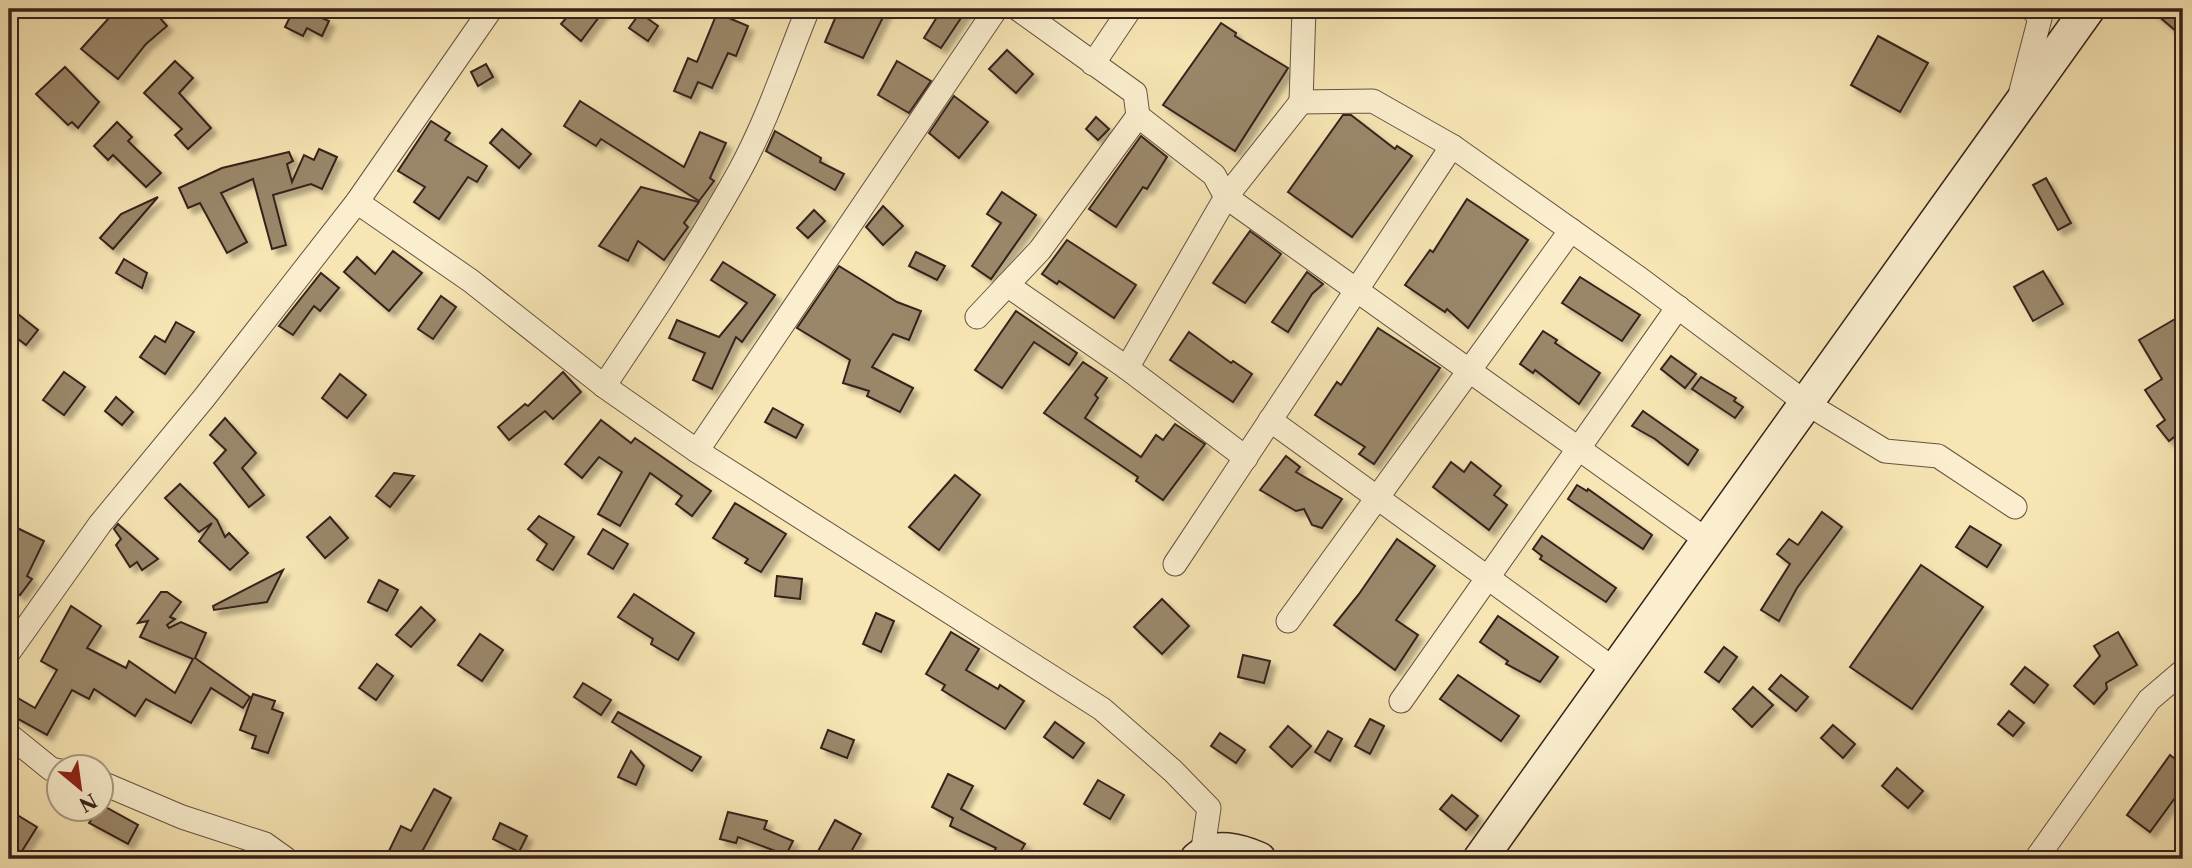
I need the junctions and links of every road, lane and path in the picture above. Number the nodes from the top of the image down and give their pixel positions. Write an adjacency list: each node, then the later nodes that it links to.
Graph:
1 (491, 9): 15 (street)
2 (808, 9): 23 (street)
3 (996, 9): 27 (street)
4 (1018, 9): 9 (street)
5 (1130, 9): 9 (street)
6 (1304, 9): 10 (street)
7 (2032, 9): 11 (street)
8 (2088, 9): 11 (street)
9 (1093, 64): 12 (street)
10 (1301, 102): 13 (street); 14 (street)
11 (2014, 111): 24 (street)
12 (1138, 116): 14 (street); 17 (street)
13 (1452, 146): 16 (street); 18 (street)
14 (1226, 197): 18 (street); 21 (street)
15 (356, 202): 23 (street); 35 (street)
16 (1571, 230): 19 (street); 22 (street)
17 (1007, 285): 20 (street); 21 (street)
18 (1356, 290): 22 (street); 25 (street)
19 (1678, 307): 24 (street); 26 (street)
20 (977, 317)
21 (1127, 368): 28 (street)
22 (1469, 370): 26 (street); 29 (street)
23 (604, 386): 27 (street)
24 (1806, 403): 30 (street); 31 (street)
25 (1270, 420): 28 (street); 29 (street)
26 (1578, 448): 31 (street); 33 (street)
27 (697, 451): 42 (street)
28 (1246, 458): 32 (street)
29 (1377, 498): 33 (street); 34 (street)
30 (2015, 507)
31 (1708, 541): 36 (street)
32 (1175, 564)
33 (1488, 578): 36 (street); 38 (street)
34 (1288, 621)
35 (9, 652)
36 (1615, 670): 45 (street)
37 (2183, 671): 46 (street)
38 (1401, 701)
39 (9, 735): 40 (street)
40 (46, 765)
41 (116, 789): 43 (street)
42 (1200, 857): 44 (street)
43 (286, 859)
44 (1259, 859)
45 (1480, 859)
46 (2036, 859)

